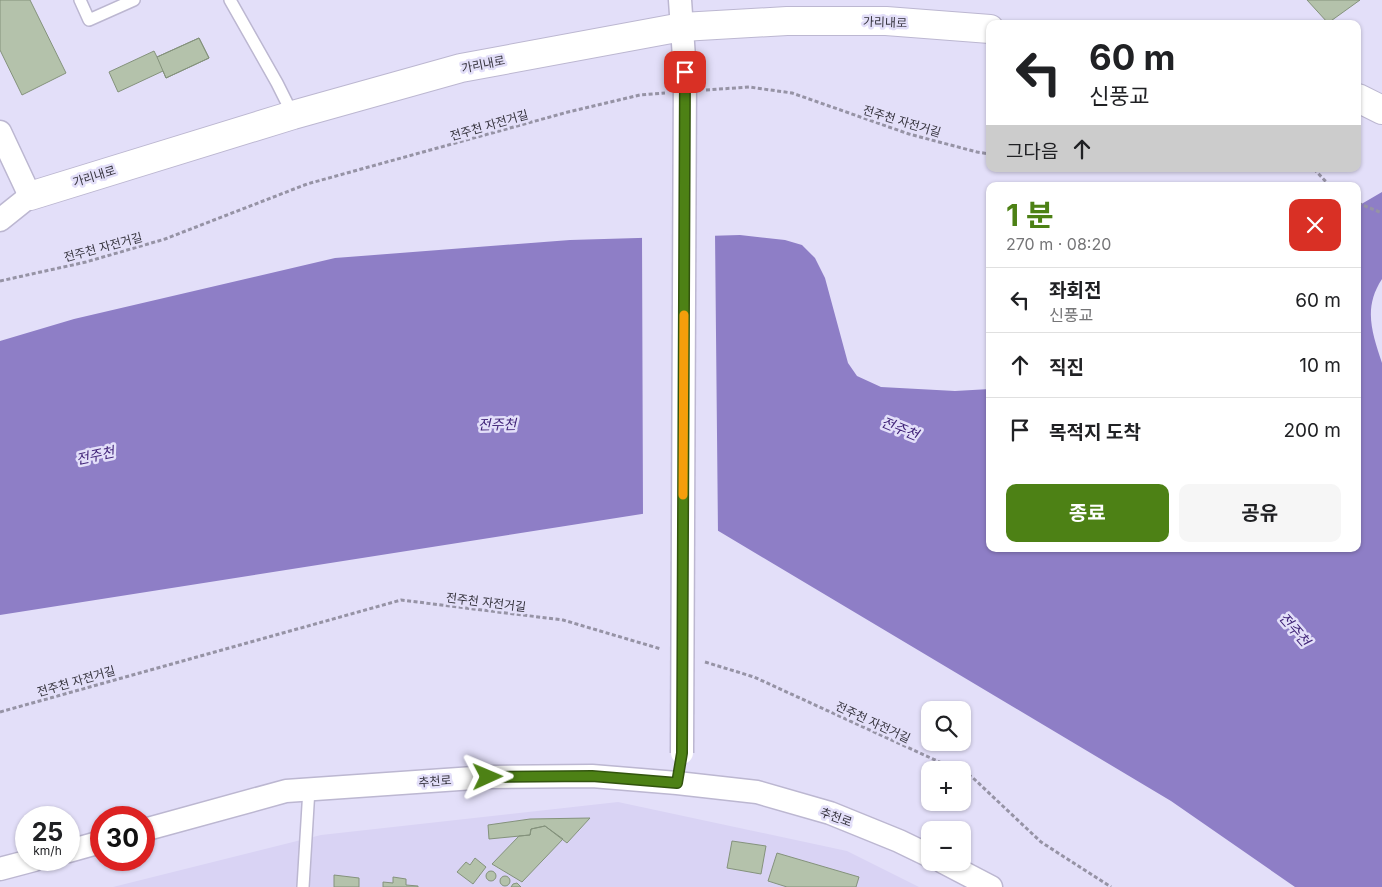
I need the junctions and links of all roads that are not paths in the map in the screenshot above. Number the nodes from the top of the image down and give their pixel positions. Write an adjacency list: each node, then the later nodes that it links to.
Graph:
1 (80, 0): 2 (lane)
2 (134, 0)
3 (230, 0): 9 (lane)
4 (680, 0): 5 (street)
5 (682, 27): 6 (street, 가리내로); 9 (street, 가리내로); 13 (street, bridge)
6 (986, 29)
7 (1361, 100): 8 (street)
8 (1382, 110)
9 (293, 115): 11 (street, 가리내로)
10 (0, 132): 11 (street)
11 (30, 196): 12 (street, 가리내로)
12 (0, 220)
13 (677, 783): 14 (street, 추천로); 16 (street, 추천로)
14 (309, 789): 15 (street, 추천로); 20 (lane)
15 (155, 827)
16 (921, 852)
17 (15, 866): 18 (street)
18 (0, 870)
19 (960, 871): 21 (street)
20 (303, 887)
21 (991, 887)

